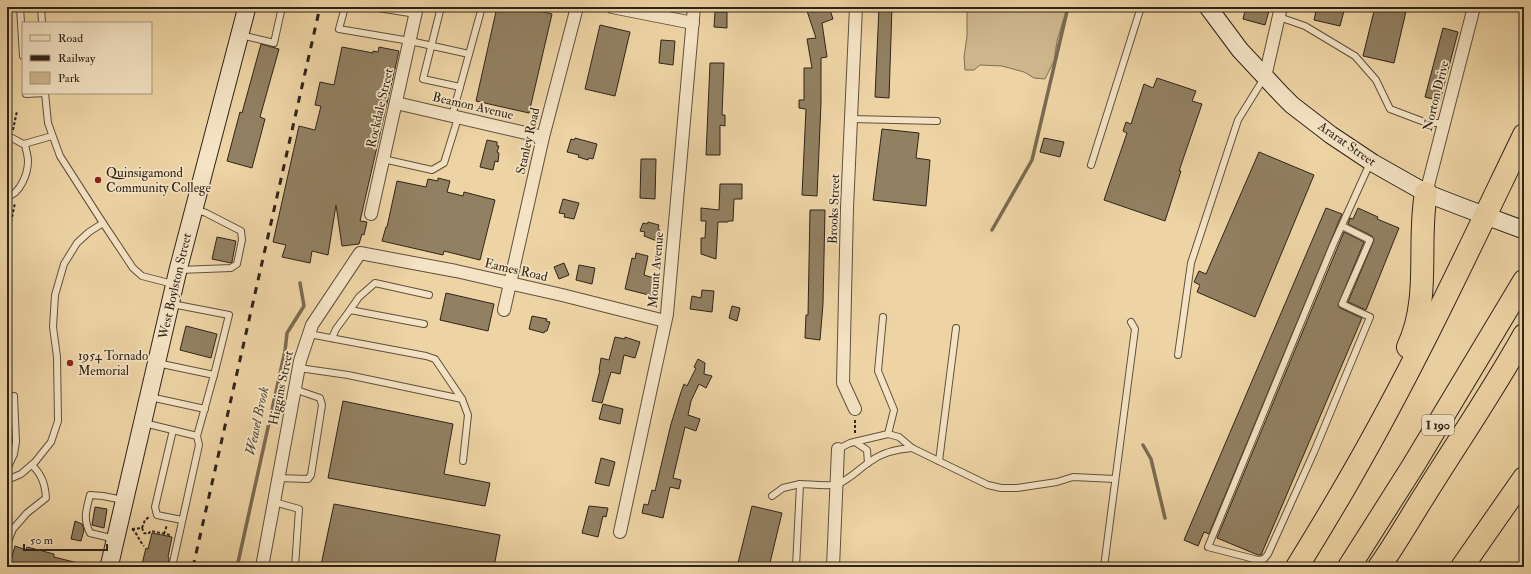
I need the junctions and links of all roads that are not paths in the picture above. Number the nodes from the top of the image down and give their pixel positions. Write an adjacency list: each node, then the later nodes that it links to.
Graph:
1 (20, 7): 21 (lane)
2 (41, 7): 18 (lane)
3 (247, 7): 20 (main road, West Boylston Street)
4 (282, 7): 20 (lane)
5 (344, 7): 22 (lane)
6 (372, 7): 16 (lane)
7 (441, 7): 23 (lane)
8 (482, 7): 24 (lane)
9 (577, 7): 35 (street, Stanley Road)
10 (612, 7): 19 (street)
11 (694, 7): 19 (street, Mount Avenue)
12 (856, 7): 30 (street, Brooks Street)
13 (1141, 7): 40 (lane)
14 (1208, 7): 25 (main road, Ararat Street)
15 (1474, 7): 32 (street, Norton Drive)
16 (417, 11): 22 (street, Rockdale Street)
17 (1280, 12): 25 (street); 32 (lane)
18 (42, 22)
19 (693, 23): 58 (street, Mount Avenue)
20 (240, 35): 43 (main road, West Boylston Street)
21 (22, 40)
22 (410, 41): 23 (lane); 28 (street, Rockdale Street)
23 (432, 46): 24 (lane); 26 (lane)
24 (468, 54): 26 (lane)
25 (1265, 76): 39 (main road, Ararat Street); 65 (lane)
26 (460, 87): 29 (lane)
27 (45, 94): 34 (lane)
28 (396, 103): 29 (street, Beamon Avenue); 38 (street, Rockdale Street)
29 (455, 117): 35 (street, Beamon Avenue); 38 (lane)
30 (851, 119): 31 (lane); 74 (street, Brooks Street)
31 (937, 122)
32 (1444, 123): 41 (street, Norton Drive)
33 (1524, 135): 45 (highway)
34 (52, 136): 37 (lane); 46 (lane)
35 (543, 137): 52 (street, Stanley Road)
36 (7, 139): 37 (lane)
37 (24, 144): 42 (lane)
38 (383, 158): 44 (street, Rockdale Street)
39 (1370, 161): 41 (main road, Ararat Street); 47 (lane)
40 (1091, 165)
41 (1426, 192): 45 (main road, Ararat Street); 75 (highway)
42 (7, 196)
43 (193, 208): 50 (main road, West Boylston Street); 50 (lane)
44 (371, 214)
45 (1485, 216): 48 (main road, Ararat Street); 75 (highway)
46 (103, 223): 50 (lane); 86 (lane)
47 (1342, 226): 47 (lane)
48 (1524, 230)
49 (360, 253): 52 (street, Eames Road); 62 (street, Higgins Street)
50 (176, 278): 54 (main road, West Boylston Street)
51 (1524, 281): 109 (highway, I 190)
52 (510, 283): 56 (street, Stanley Road); 58 (street, Eames Road)
53 (429, 295): 55 (lane)
54 (170, 304): 66 (main road, West Boylston Street); 68 (lane)
55 (350, 310): 60 (lane); 64 (lane)
56 (504, 310)
57 (883, 317): 78 (lane)
58 (665, 321): 98 (street, Mount Avenue)
59 (1131, 322): 91 (lane)
60 (424, 324)
61 (956, 328): 84 (lane)
62 (309, 334): 64 (lane); 67 (street, Higgins Street)
63 (1524, 335): 110 (highway, I 190)
64 (332, 338): 72 (lane)
65 (1178, 355)
66 (157, 363): 68 (lane); 71 (main road, West Boylston Street)
67 (299, 368): 69 (street, Higgins Street); 72 (lane)
68 (214, 375): 73 (lane)
69 (294, 389): 88 (street, Higgins Street); 88 (lane)
70 (14, 396): 87 (lane)
71 (148, 396): 73 (lane); 76 (main road, West Boylston Street)
72 (462, 399): 83 (lane)
73 (205, 409): 79 (lane)
74 (855, 409)
75 (1383, 419): 108 (highway)
76 (142, 423): 77 (lane); 95 (main road, West Boylston Street)
77 (173, 430): 79 (lane); 97 (lane)
78 (888, 434): 80 (lane); 81 (lane)
79 (197, 436): 97 (lane)
80 (855, 442): 82 (lane); 85 (lane)
81 (912, 448): 84 (lane); 85 (lane)
82 (838, 449): 93 (street)
83 (463, 461)
84 (939, 461): 91 (lane)
85 (868, 462): 93 (lane)
86 (32, 465): 90 (lane); 100 (lane)
87 (7, 469)
88 (278, 478): 96 (street, Higgins Street)
89 (1524, 478): 111 (highway)
90 (7, 480)
91 (1115, 480): 107 (lane)
92 (800, 484): 93 (lane); 94 (lane); 105 (lane)
93 (836, 485): 106 (street)
94 (772, 496)
95 (125, 500): 99 (main road, West Boylston Street); 99 (lane)
96 (274, 502): 103 (street, Higgins Street); 104 (lane)
97 (182, 520): 102 (lane)
98 (620, 532)
99 (116, 539): 101 (main road, West Boylston Street)
100 (7, 544)
101 (109, 567)
102 (172, 567)
103 (262, 567)
104 (295, 567)
105 (796, 567)
106 (833, 567)
107 (1104, 567)
108 (1297, 567)
109 (1349, 567)
110 (1378, 567)
111 (1462, 567)

